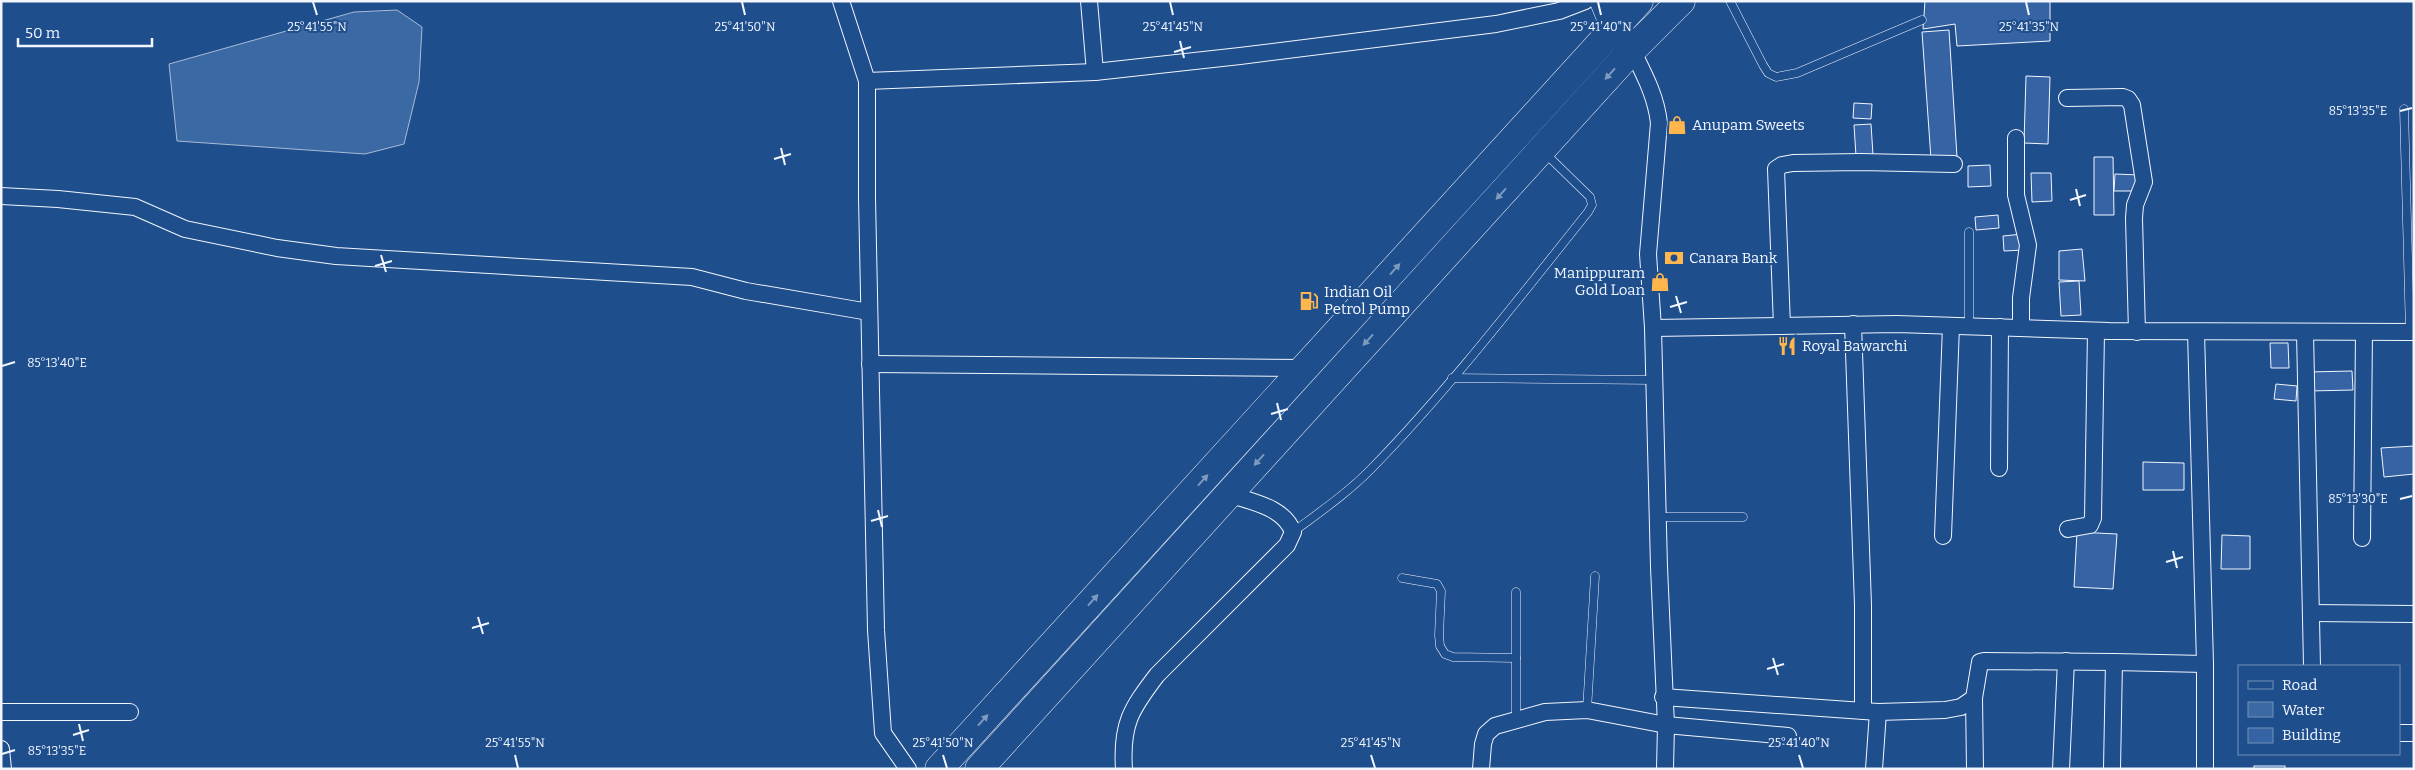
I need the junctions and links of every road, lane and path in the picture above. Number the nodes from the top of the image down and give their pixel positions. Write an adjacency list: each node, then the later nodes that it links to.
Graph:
1 (841, 1): 12 (street)
2 (1089, 1): 11 (street)
3 (1586, 1): 11 (street)
4 (1604, 1): 9 (highway)
5 (1639, 1): 9 (highway)
6 (1681, 1): 10 (highway)
7 (1730, 1): 8 (lane)
8 (1922, 20)
9 (1615, 28): 10 (highway); 35 (highway, one-way to 9)
10 (1632, 50): 16 (highway, one-way to 16); 27 (street)
11 (1096, 72): 12 (street)
12 (867, 81): 20 (street)
13 (2067, 98): 29 (street)
14 (2404, 109): 33 (lane)
15 (2016, 138): 26 (street)
16 (1541, 150): 36 (lane); 39 (highway, one-way to 39)
17 (1954, 164): 22 (street)
18 (1, 196): 20 (street)
19 (1969, 232): 24 (lane)
20 (869, 312): 34 (street)
21 (1853, 324): 22 (street); 23 (street); 61 (street)
22 (1782, 326): 27 (street)
23 (1951, 326): 24 (street); 44 (street)
24 (1969, 326): 25 (street)
25 (2000, 327): 26 (street); 38 (street)
26 (2021, 327): 28 (street)
27 (1653, 328): 37 (street)
28 (2096, 331): 29 (street); 42 (street)
29 (2137, 332): 30 (street)
30 (2196, 332): 31 (street); 54 (street)
31 (2305, 332): 32 (street); 49 (street)
32 (2364, 332): 33 (street); 45 (street)
33 (2412, 332)
34 (870, 364): 35 (street); 69 (street)
35 (1304, 368): 70 (highway, one-way to 35)
36 (1452, 378): 37 (lane); 43 (lane)
37 (1654, 380): 40 (street)
38 (1999, 468)
39 (1229, 494): 43 (street); 71 (highway)
40 (1657, 517): 41 (lane); 56 (street)
41 (1744, 517)
42 (2068, 529)
43 (1293, 532): 72 (street)
44 (1943, 536)
45 (2362, 538)
46 (1595, 576): 58 (lane)
47 (1402, 578): 51 (lane)
48 (1516, 592): 51 (lane)
49 (2311, 613): 50 (street); 55 (street)
50 (2414, 614)
51 (1516, 658): 62 (lane)
52 (2066, 661): 53 (street); 57 (street); 77 (street)
53 (2114, 662): 54 (street); 78 (street)
54 (2205, 664): 79 (street)
55 (2312, 665)
56 (1663, 697): 61 (street); 63 (street)
57 (1974, 698): 61 (street); 76 (street)
58 (1587, 710): 62 (street); 63 (street)
59 (1, 712): 60 (street)
60 (130, 712)
61 (1871, 712): 75 (street)
62 (1516, 719): 73 (street)
63 (1666, 725): 66 (street); 74 (street)
64 (2400, 733): 65 (street)
65 (2414, 733)
66 (1788, 736)
67 (1, 748): 68 (street)
68 (3, 769)
69 (908, 769)
70 (939, 769)
71 (979, 769)
72 (1124, 769)
73 (1481, 769)
74 (1665, 769)
75 (1874, 769)
76 (1975, 769)
77 (2061, 769)
78 (2112, 769)
79 (2205, 769)

